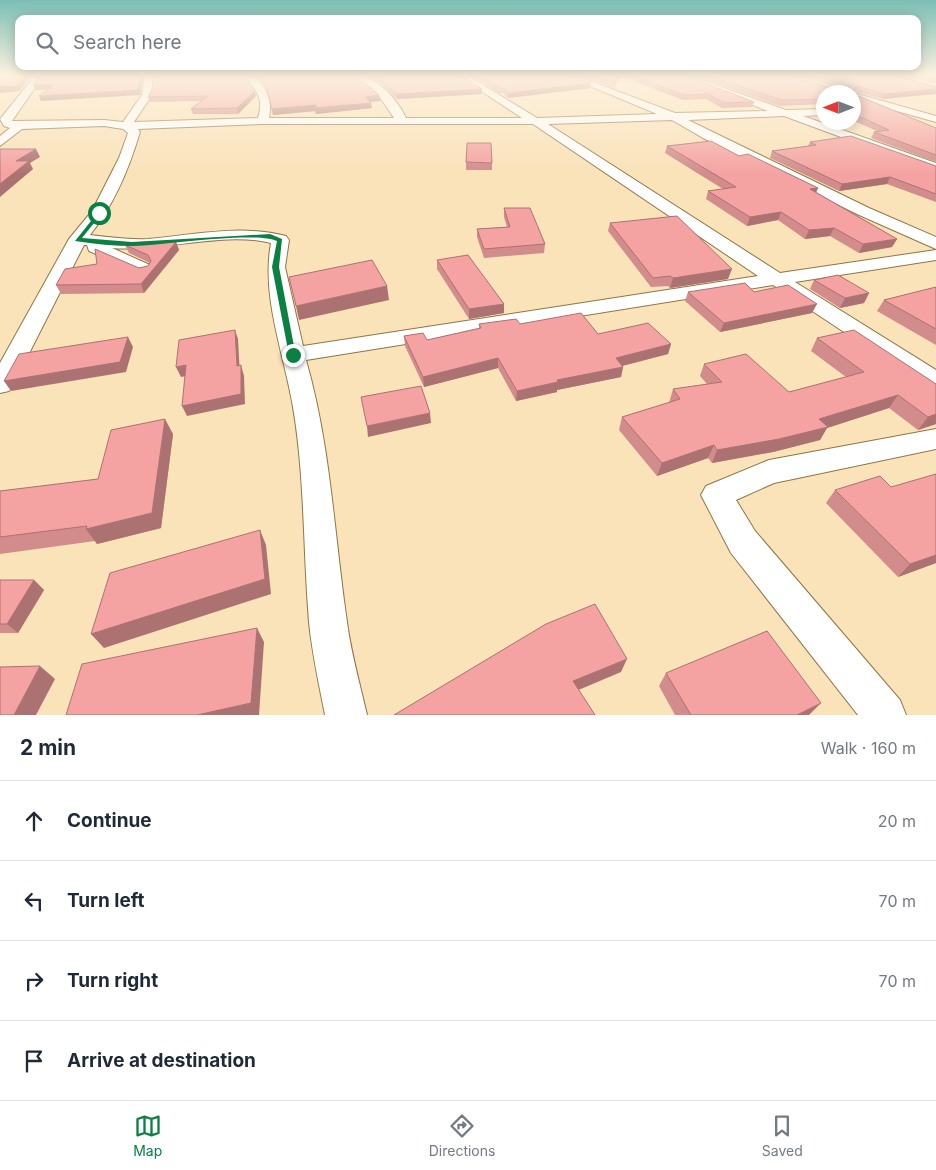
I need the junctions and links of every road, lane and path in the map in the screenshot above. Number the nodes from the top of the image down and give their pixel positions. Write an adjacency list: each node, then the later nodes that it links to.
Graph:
1 (15, 107): 19 (street)
2 (138, 107): 20 (street)
3 (266, 107): 17 (street)
4 (395, 107): 16 (street)
5 (514, 107): 18 (street)
6 (650, 107): 14 (street)
7 (772, 107): 13 (street)
8 (895, 107): 9 (street)
9 (908, 111): 11 (street); 12 (street); 15 (street)
10 (816, 112): 13 (street)
11 (862, 112)
12 (936, 112)
13 (788, 113): 14 (street); 22 (street)
14 (677, 118): 18 (street); 24 (street)
15 (936, 119)
16 (401, 120): 17 (street); 18 (street)
17 (263, 121): 20 (street)
18 (536, 121): 27 (street)
19 (9, 125): 20 (street); 21 (street)
20 (126, 126): 23 (street)
21 (0, 142)
22 (936, 168)
23 (78, 239): 26 (street); 28 (street); 30 (street)
24 (936, 244)
25 (936, 255): 27 (street)
26 (143, 269)
27 (776, 279): 28 (street); 29 (street)
28 (293, 355): 32 (street)
29 (936, 382)
30 (0, 385)
31 (936, 439): 33 (street)
32 (346, 715)
33 (885, 715)

